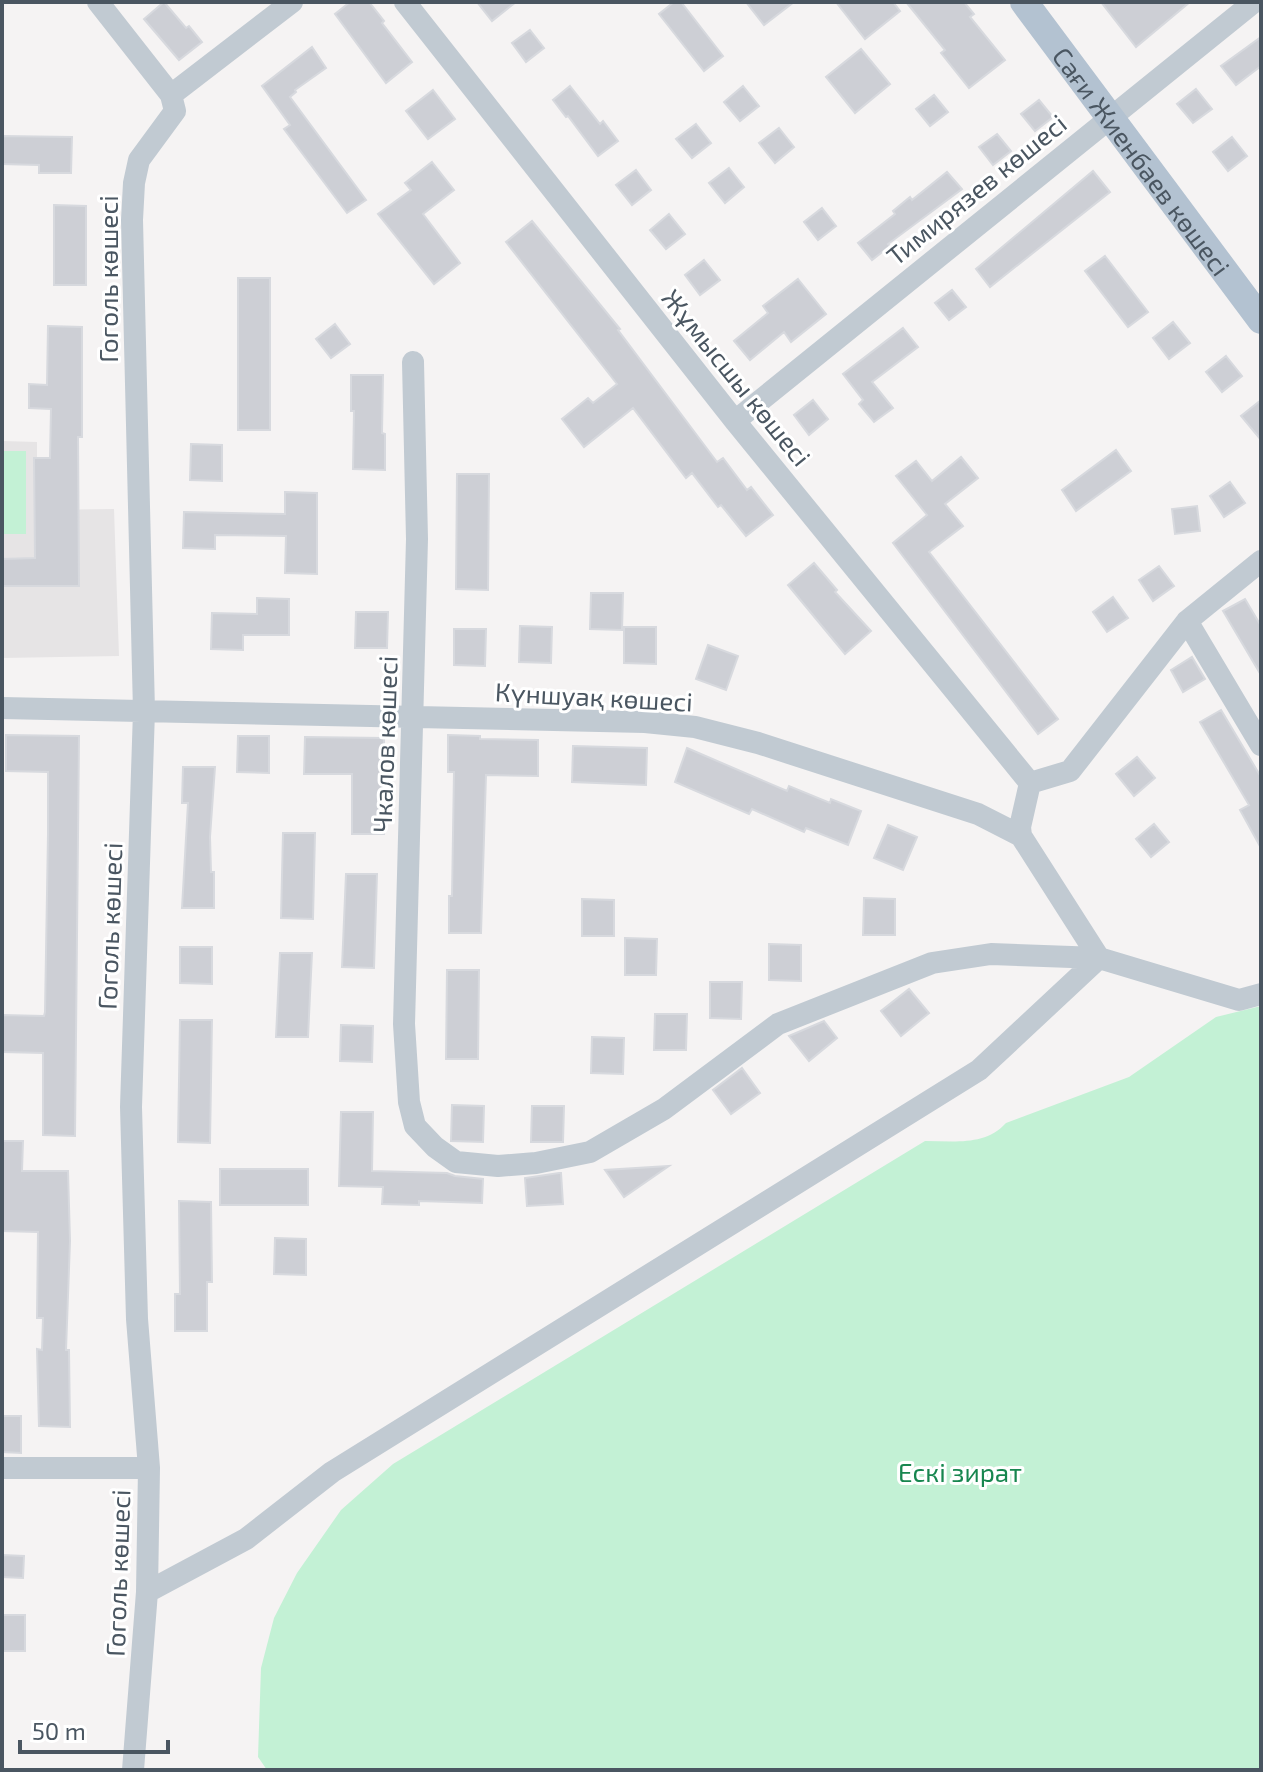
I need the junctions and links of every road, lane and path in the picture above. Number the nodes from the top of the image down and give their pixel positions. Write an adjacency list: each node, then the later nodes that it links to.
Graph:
1 (98, 2): 6 (street)
2 (292, 2): 6 (street, Гоголь көшесі)
3 (405, 2): 10 (street, Жұмысшы көшесі)
4 (1024, 2): 7 (main road, Сағи Жиенбаев көшесі)
5 (1254, 2): 7 (street, Тимирязев көшесі)
6 (173, 103): 14 (street, Гоголь көшесі)
7 (1110, 117): 8 (main road, Сағи Жиенбаев көшесі); 10 (street, Тимирязев көшесі)
8 (1261, 320)
9 (413, 362): 15 (street, Чкалов көшесі)
10 (735, 421): 17 (street, Жұмысшы көшесі)
11 (1261, 561): 12 (street)
12 (1187, 621): 16 (street); 17 (street)
13 (2, 708): 14 (street, Күншуақ көшесі)
14 (144, 711): 15 (street, Күншуақ көшесі); 22 (street, Гоголь көшесі)
15 (414, 716): 18 (street, Күншуақ көшесі); 19 (street, Чкалов көшесі)
16 (1261, 745)
17 (1030, 783): 18 (street)
18 (1021, 836): 19 (street)
19 (1099, 958): 20 (street); 23 (street)
20 (1261, 994)
21 (2, 1468): 22 (street)
22 (149, 1468): 23 (street, Гоголь көшесі)
23 (147, 1592): 24 (street, Гоголь көшесі)
24 (133, 1770)

